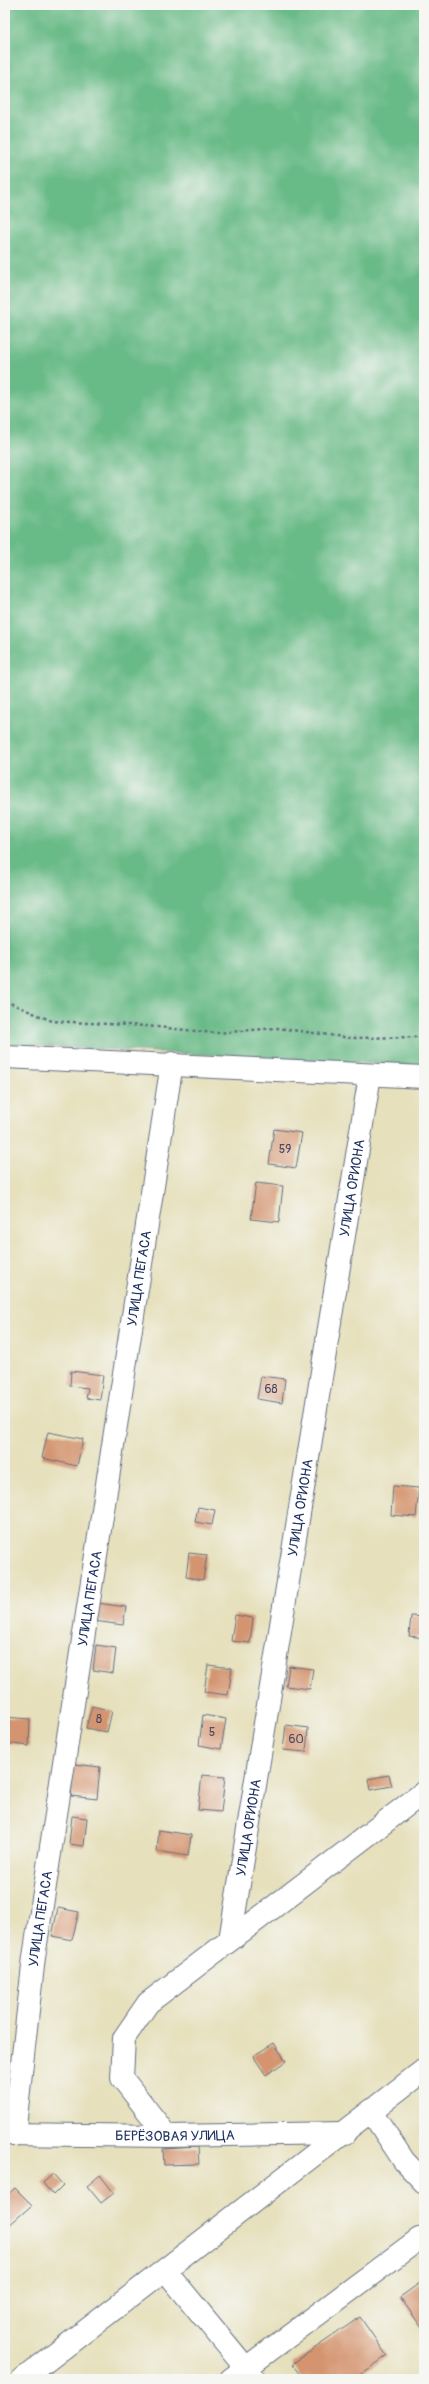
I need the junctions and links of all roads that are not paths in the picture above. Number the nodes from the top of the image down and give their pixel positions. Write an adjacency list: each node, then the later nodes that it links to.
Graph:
1 (5, 1057): 2 (street)
2 (172, 1063): 3 (street); 10 (street, УЛИЦА ПЕГАСА)
3 (370, 1075): 4 (street); 6 (street, УЛИЦА ОРИОНА)
4 (424, 1077)
5 (424, 1792): 6 (street)
6 (230, 1940): 11 (street)
7 (424, 2070): 8 (street)
8 (372, 2111): 9 (street); 12 (street)
9 (345, 2133): 11 (street, БЕРЁЗОВАЯ УЛИЦА); 14 (street)
10 (9, 2135): 11 (street, БЕРЁЗОВАЯ УЛИЦА)
11 (167, 2136)
12 (424, 2182)
13 (424, 2238): 15 (street)
14 (166, 2271): 15 (street); 16 (street)
15 (243, 2375)
16 (23, 2379)

